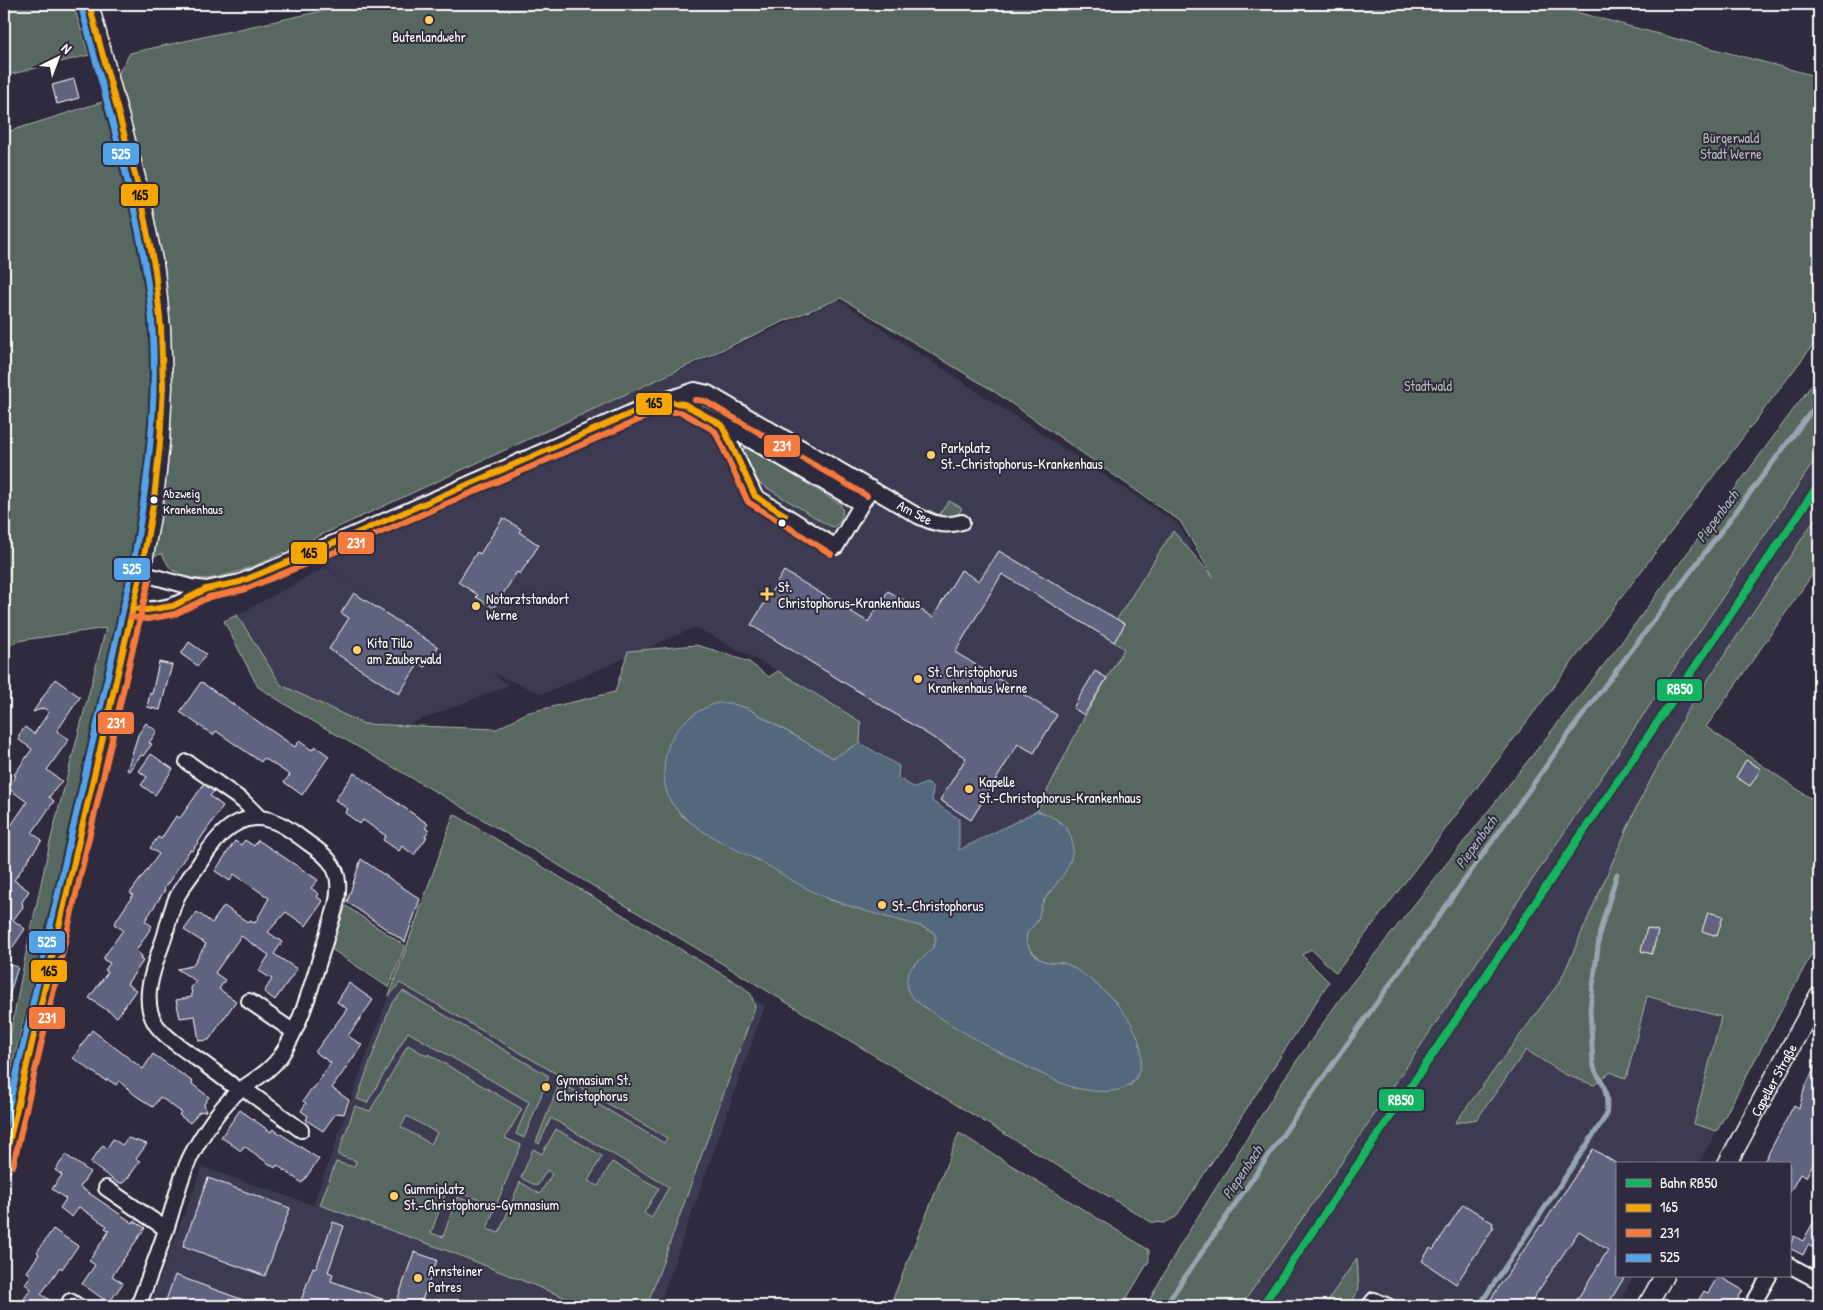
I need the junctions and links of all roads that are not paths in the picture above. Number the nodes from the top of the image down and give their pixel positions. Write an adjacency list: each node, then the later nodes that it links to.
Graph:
1 (89, 4): 7 (street)
2 (655, 403): 3 (street, Am See); 4 (street, Am See); 8 (street, Am See)
3 (722, 425): 5 (street, Am See); 5 (street)
4 (871, 488): 5 (street); 6 (street, Am See)
5 (861, 504)
6 (962, 522)
7 (141, 573): 8 (street, Am See); 9 (street)
8 (206, 589): 9 (street, Am See)
9 (132, 608): 18 (street)
10 (187, 762): 11 (street)
11 (260, 818): 14 (street); 15 (street)
12 (1819, 995): 17 (street, Capeller Straße)
13 (249, 1000): 14 (street)
14 (294, 1032): 15 (street)
15 (241, 1089): 16 (street); 20 (street)
16 (302, 1130)
17 (1728, 1162)
18 (4, 1164)
19 (106, 1188): 20 (street)
20 (166, 1229): 25 (street)
21 (1790, 1266): 24 (street)
22 (1663, 1278): 28 (street)
23 (1768, 1278): 29 (street)
24 (1819, 1281)
25 (138, 1306)
26 (1369, 1306): 27 (street)
27 (1388, 1306)
28 (1647, 1306)
29 (1752, 1306)

